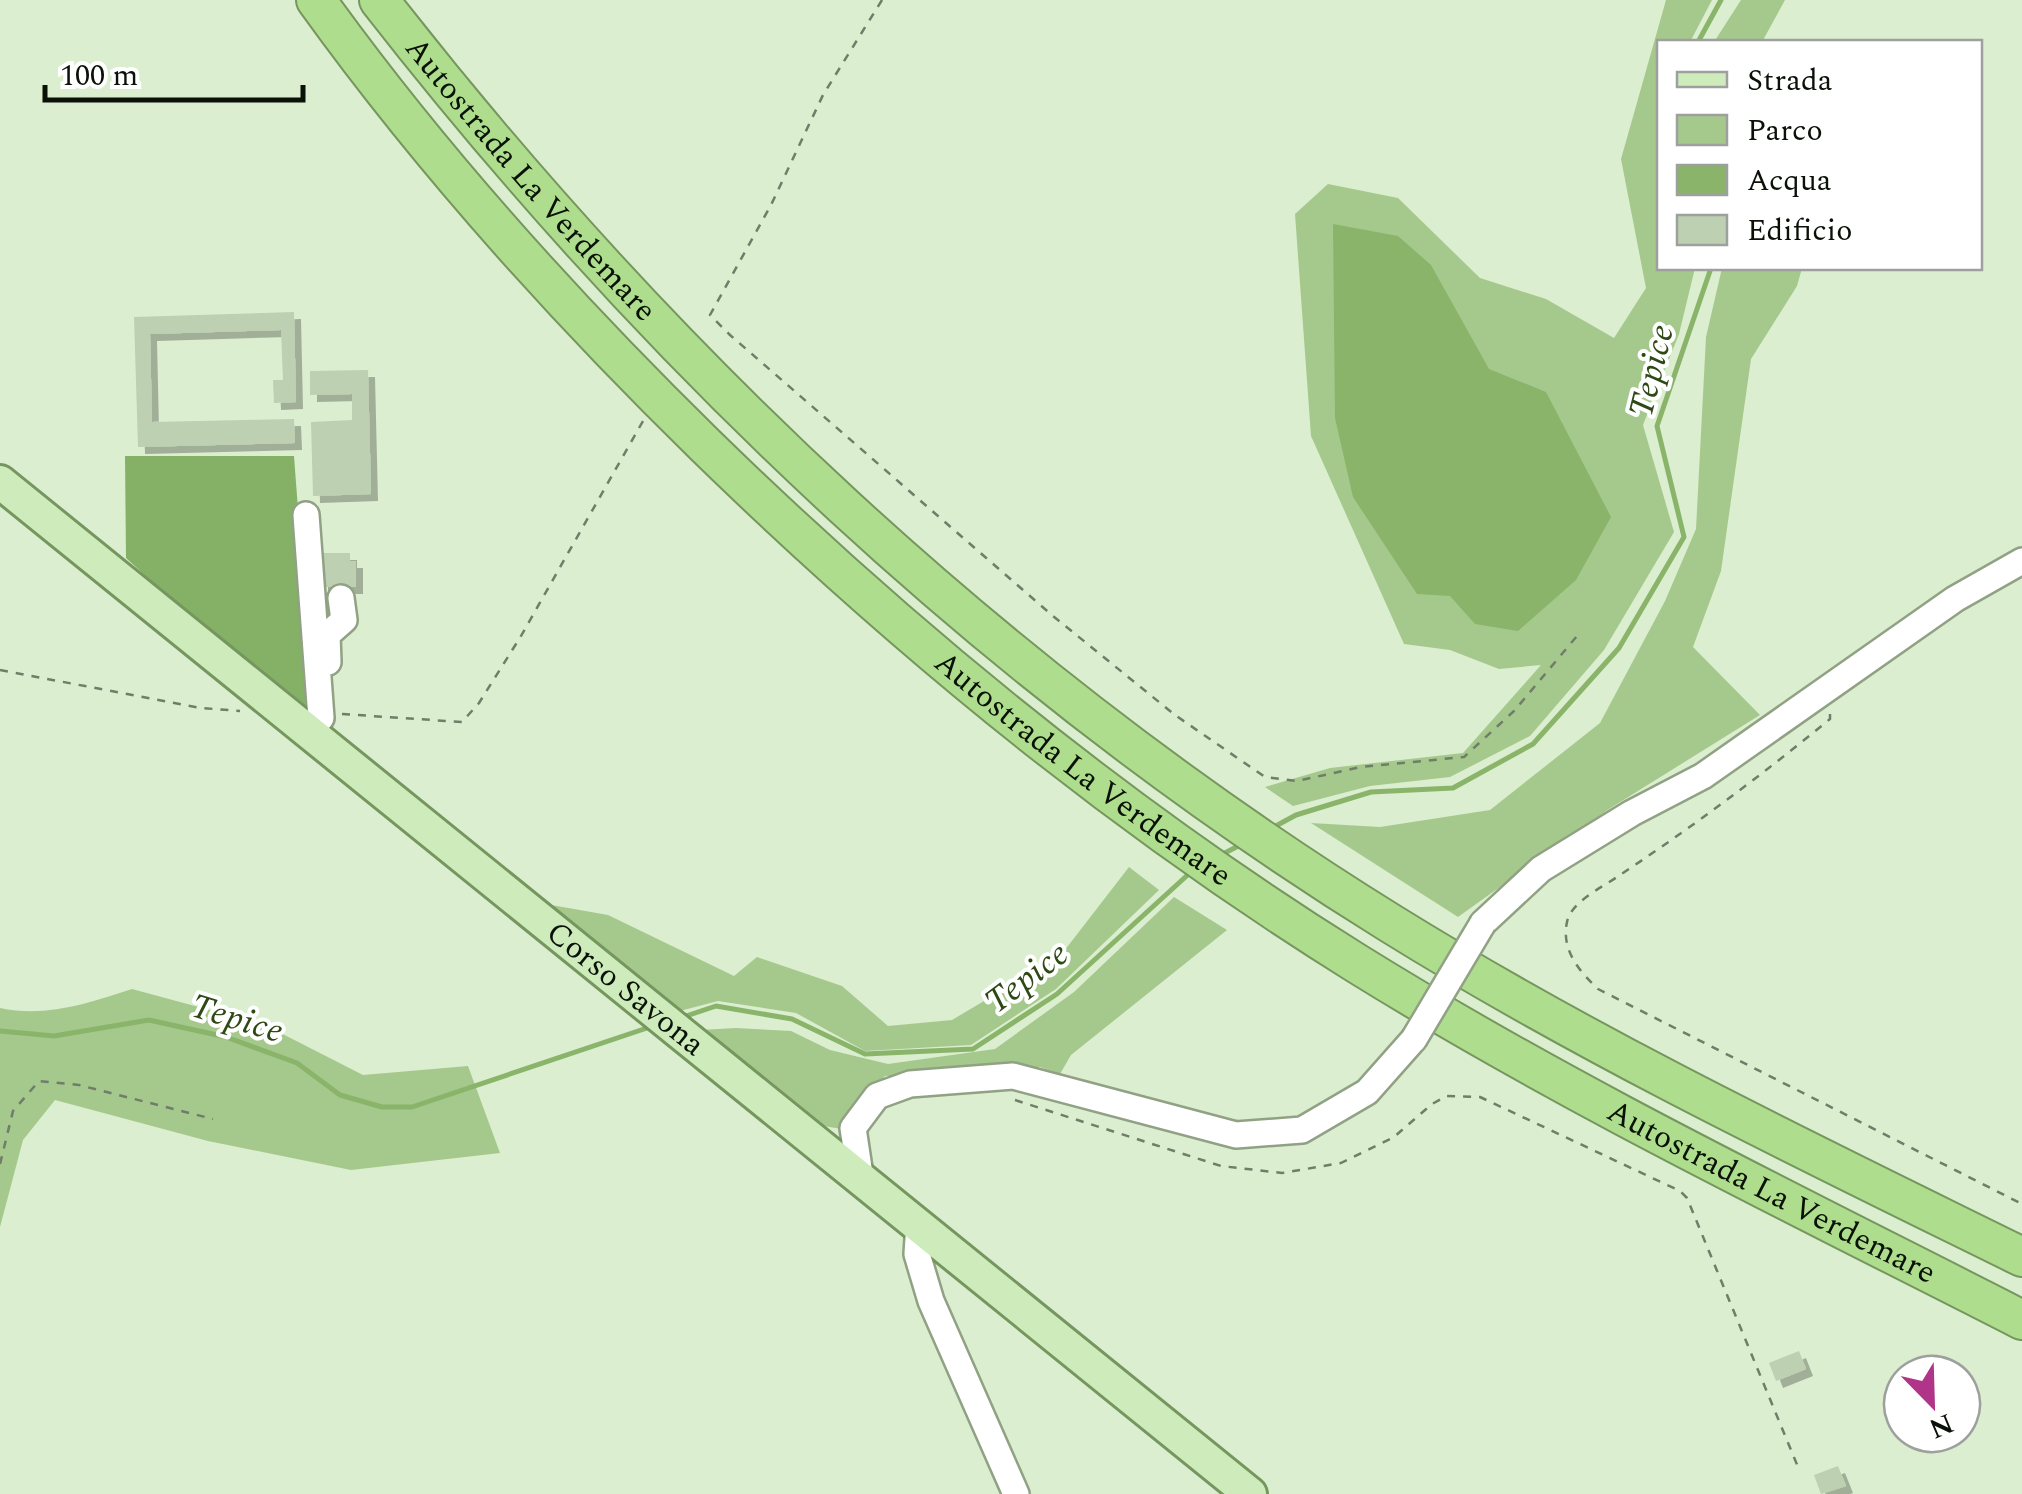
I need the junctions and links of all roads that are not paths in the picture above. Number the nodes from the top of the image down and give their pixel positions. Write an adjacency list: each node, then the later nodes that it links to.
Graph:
1 (316, 0): 11 (highway, Autostrada La Verdemare)
2 (379, 0): 10 (highway, Autostrada La Verdemare)
3 (0, 482): 7 (main road, Corso Savona)
4 (306, 515): 7 (street)
5 (2022, 561): 8 (street, bridge)
6 (341, 598): 7 (street)
7 (318, 719): 8 (main road, Corso Savona)
8 (860, 1175): 9 (main road, Corso Savona)
9 (919, 1223): 12 (street); 13 (main road, Corso Savona)
10 (2022, 1258)
11 (2022, 1320)
12 (1016, 1494)
13 (1250, 1494)

